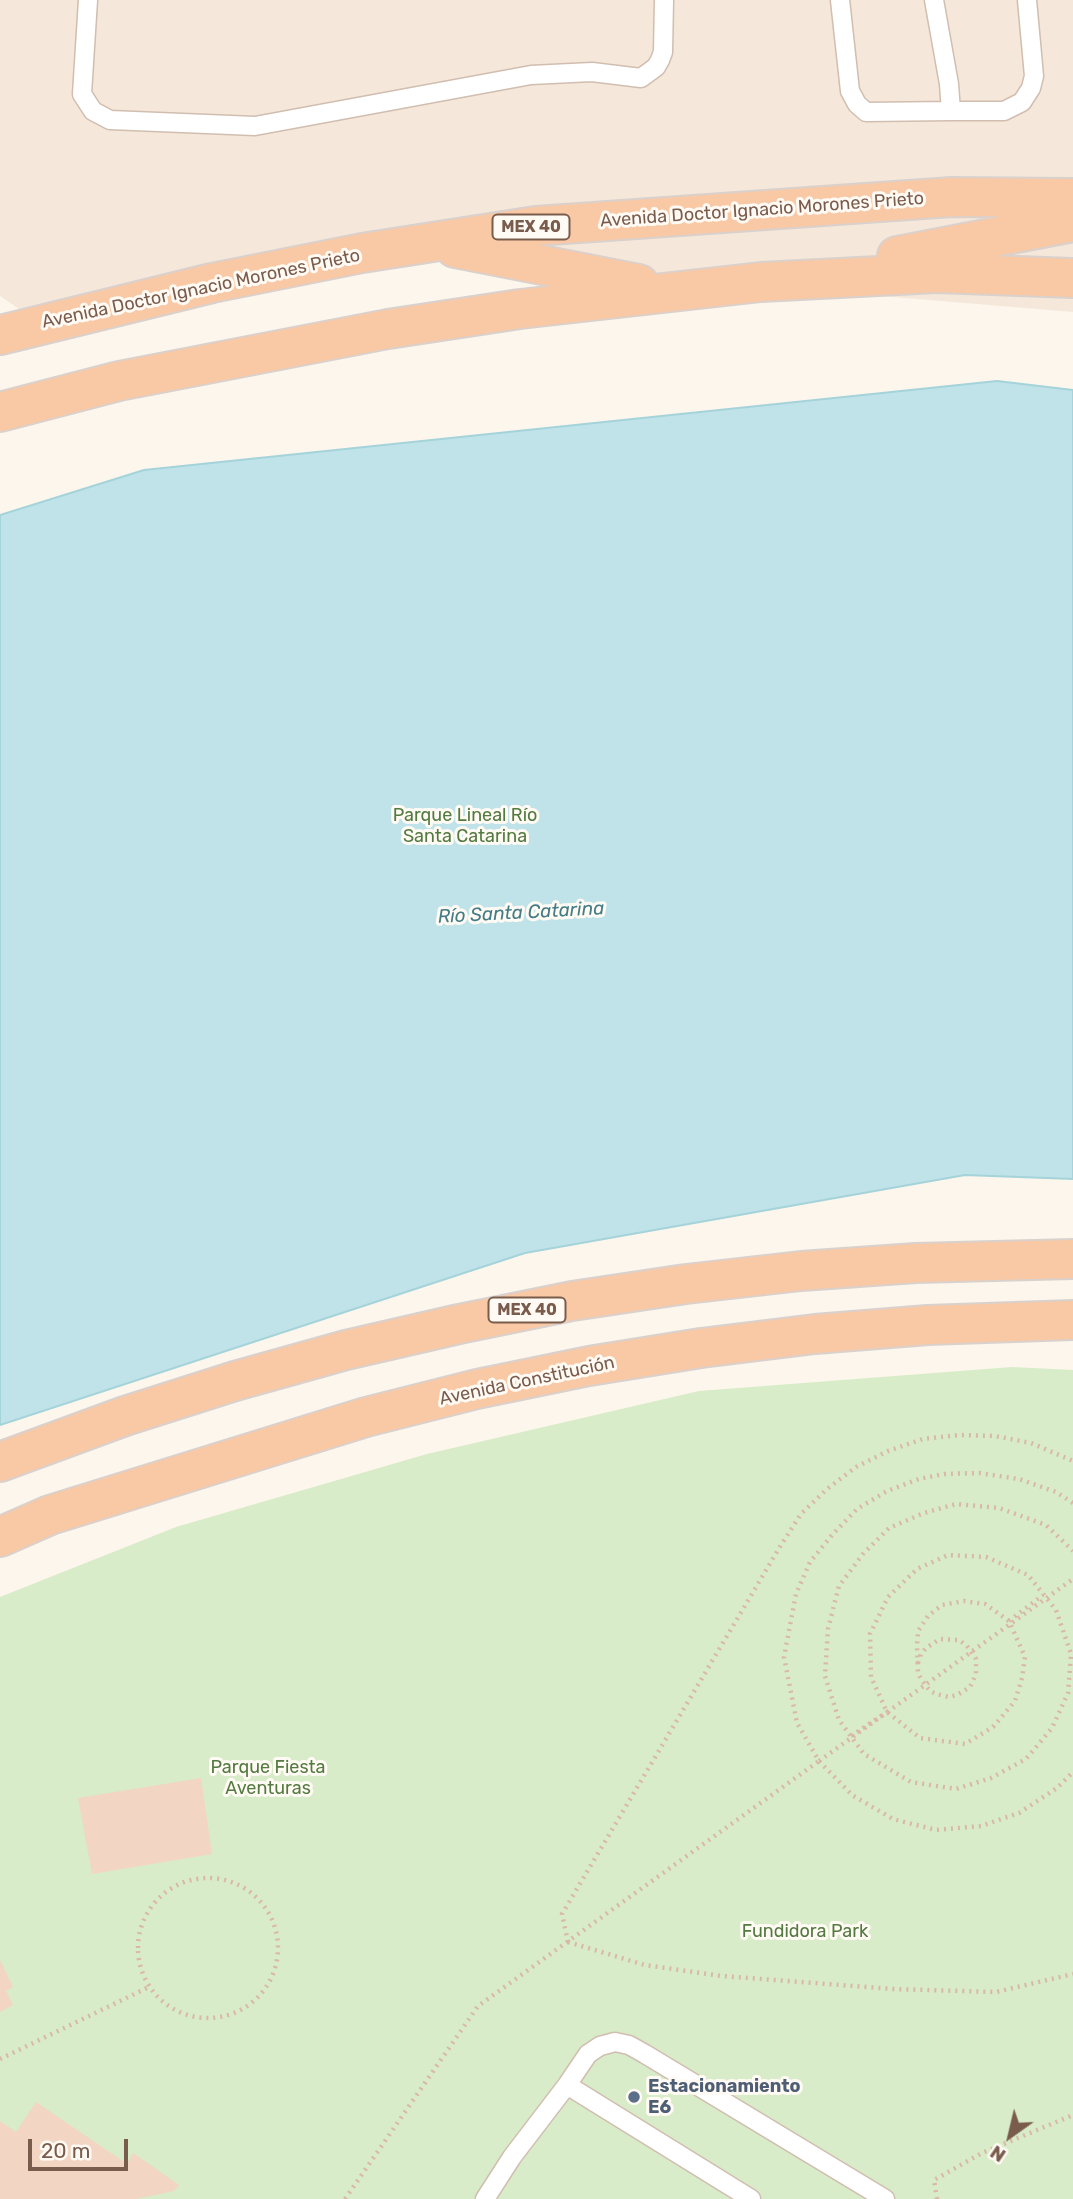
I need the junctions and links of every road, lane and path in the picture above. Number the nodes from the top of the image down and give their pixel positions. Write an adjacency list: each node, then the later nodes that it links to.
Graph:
1 (89, 0): 2 (lane)
2 (664, 0)
3 (840, 0): 6 (lane)
4 (934, 0): 6 (lane)
5 (1027, 0): 6 (lane)
6 (951, 111)
7 (1073, 198): 9 (highway, Avenida Doctor Ignacio Morones Prieto / MEX 40)
8 (1073, 222): 11 (highway)
9 (429, 243): 12 (highway); 13 (highway, Avenida Doctor Ignacio Morones Prieto / MEX 40)
10 (1073, 278): 11 (highway)
11 (761, 282): 12 (highway)
12 (676, 292): 14 (highway)
13 (0, 335)
14 (0, 412)
15 (1073, 1259): 18 (highway, MEX 40)
16 (1073, 1320): 20 (highway, Avenida Constitución)
17 (1073, 1461): 30 (path)
18 (0, 1462)
19 (1073, 1503): 28 (path)
20 (0, 1537)
21 (1073, 1551): 27 (path)
22 (1073, 1579): 28 (path, bridge)
23 (1044, 1595): 24 (path); 26 (path); 27 (path)
24 (1009, 1621): 25 (path); 26 (path)
25 (919, 1663): 25 (path)
26 (887, 1712): 27 (path)
27 (851, 1736)
28 (818, 1761): 29 (path); 30 (path)
29 (1073, 1772)
30 (568, 1942): 31 (path); 36 (path)
31 (1073, 1974)
32 (149, 1987): 32 (path); 33 (path)
33 (0, 2059)
34 (567, 2085): 37 (lane); 38 (lane); 39 (lane)
35 (1073, 2115): 40 (path)
36 (345, 2199)
37 (485, 2199)
38 (751, 2199)
39 (885, 2199)
40 (937, 2199)

